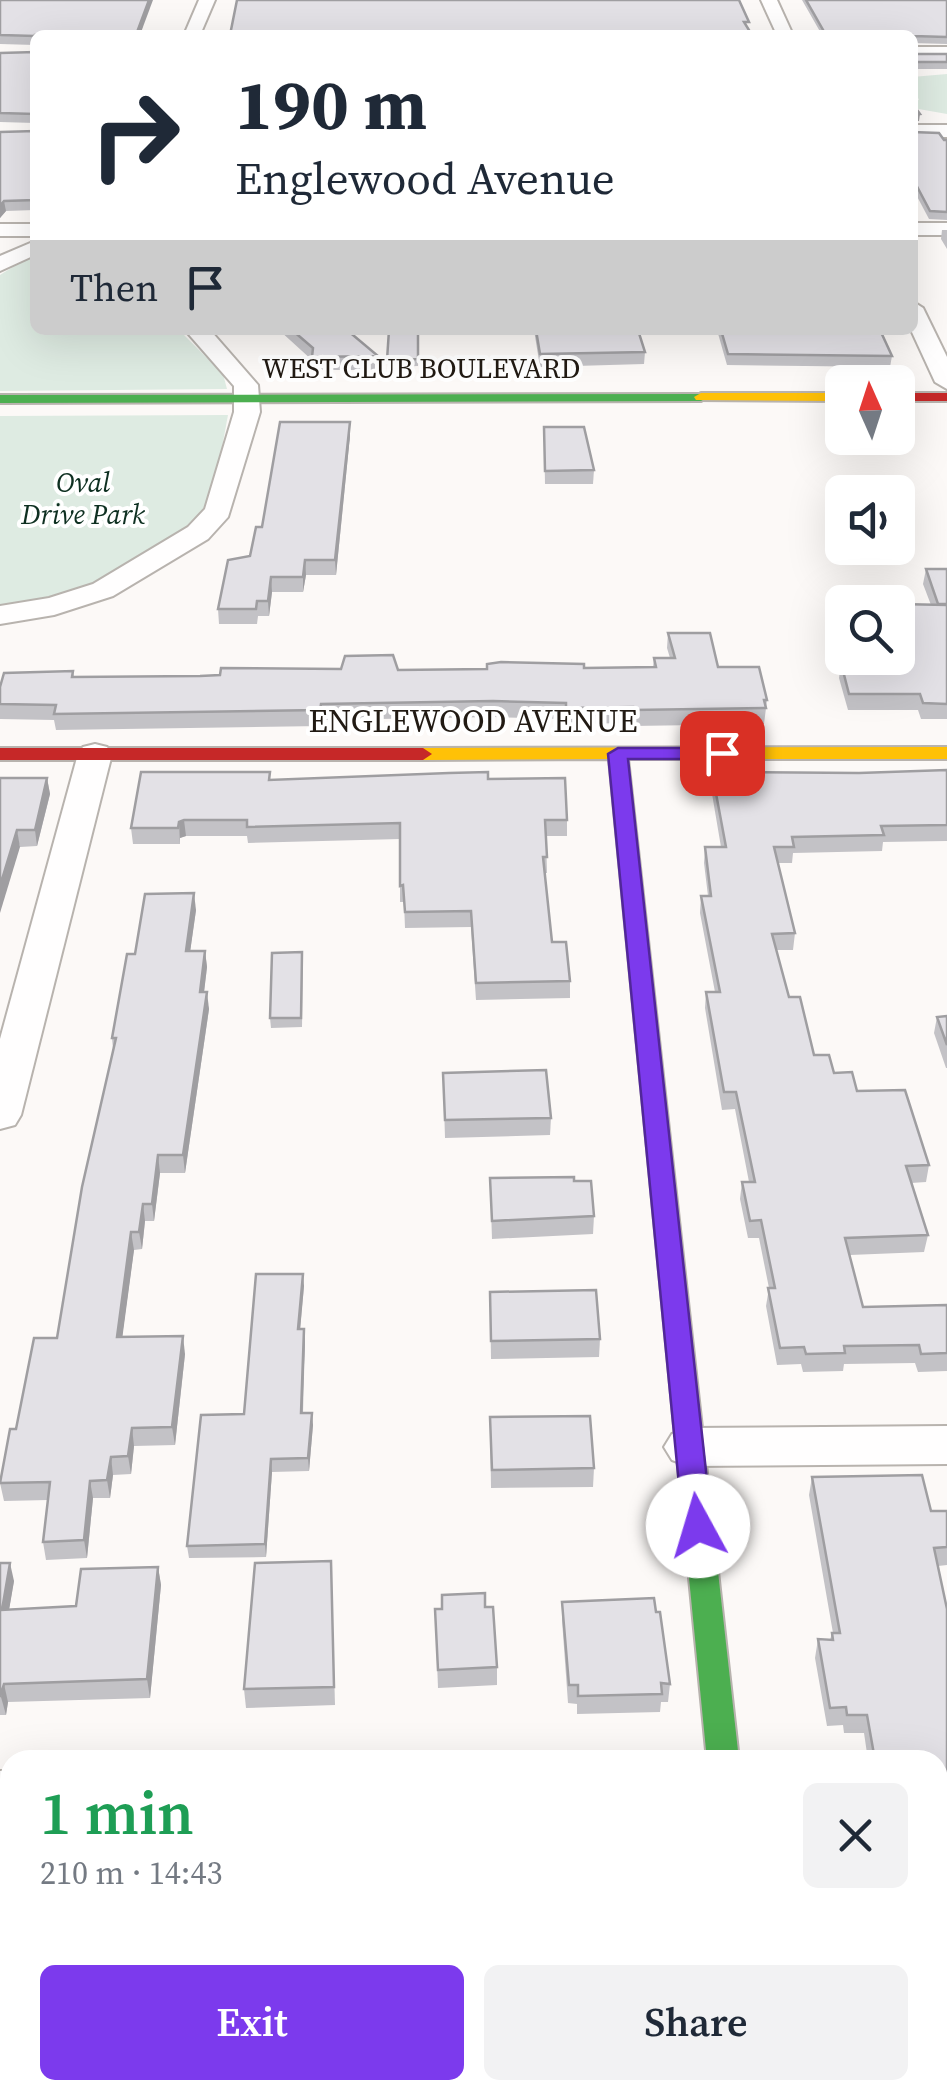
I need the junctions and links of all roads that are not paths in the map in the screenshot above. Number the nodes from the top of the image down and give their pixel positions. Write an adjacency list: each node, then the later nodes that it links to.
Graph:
1 (206, 0): 3 (street)
2 (769, 0): 4 (street)
3 (194, 30)
4 (784, 30)
5 (918, 52): 6 (street)
6 (947, 52)
7 (918, 131): 8 (street)
8 (947, 131)
9 (918, 228): 10 (street)
10 (947, 228)
11 (0, 230): 12 (street)
12 (30, 230)
13 (30, 250): 14 (street)
14 (0, 264)
15 (918, 321): 17 (street)
16 (202, 335): 22 (street)
17 (947, 382)
18 (947, 396): 20 (street)
19 (825, 397): 22 (street, WEST CLUB BOULEVARD)
20 (915, 397)
21 (0, 399): 22 (street, WEST CLUB BOULEVARD)
22 (246, 399): 23 (street)
23 (0, 615)
24 (947, 753): 27 (street, ENGLEWOOD AVENUE)
25 (0, 754): 26 (street, ENGLEWOOD AVENUE)
26 (95, 754): 27 (street, ENGLEWOOD AVENUE); 28 (street)
27 (618, 754): 30 (street)
28 (0, 1115)
29 (947, 1445): 30 (street)
30 (689, 1447): 31 (street)
31 (722, 1750)

